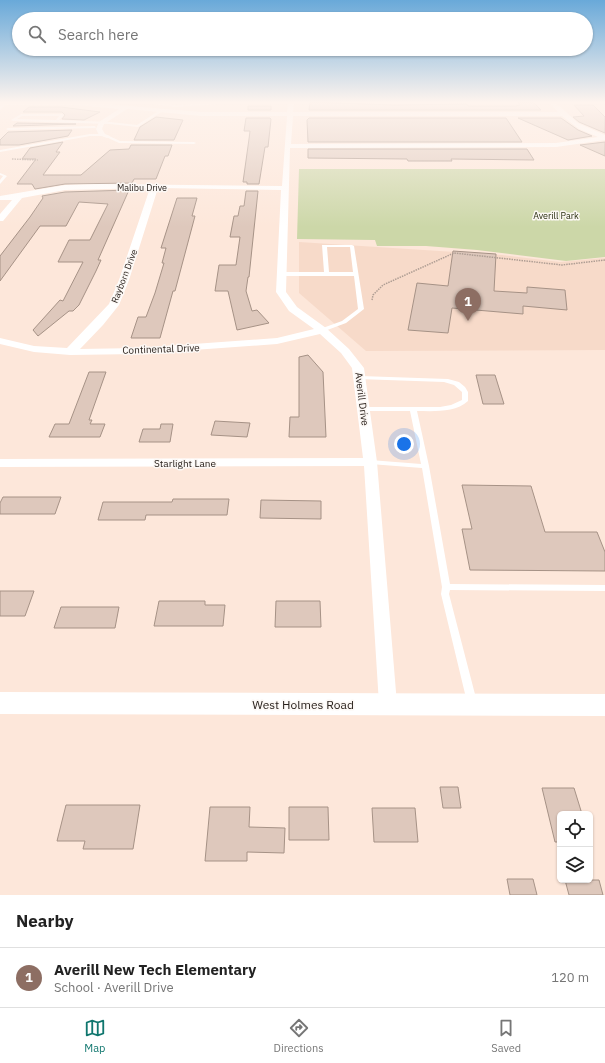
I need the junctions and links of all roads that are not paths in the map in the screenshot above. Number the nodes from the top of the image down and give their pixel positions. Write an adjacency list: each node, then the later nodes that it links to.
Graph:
1 (41, 144): 4 (lane)
2 (564, 144): 3 (street)
3 (287, 146): 8 (street, Averill Drive)
4 (0, 151)
5 (0, 174): 6 (lane)
6 (0, 182)
7 (154, 187): 8 (street, Malibu Drive); 10 (street, Malibu Drive); 17 (street, Rayborn Drive)
8 (286, 188): 12 (street, Averill Drive)
9 (0, 198): 10 (street, Malibu Drive)
10 (18, 198): 11 (street)
11 (0, 219)
12 (280, 274): 13 (lane); 15 (street, Averill Drive)
13 (327, 274): 14 (lane); 14 (lane)
14 (356, 274): 15 (lane)
15 (322, 330): 17 (street, Continental Drive); 18 (street, Averill Drive)
16 (0, 341): 17 (street, Continental Drive)
17 (70, 352)
18 (360, 378): 19 (street, Averill Drive); 20 (lane)
19 (363, 409): 20 (lane); 21 (street, Averill Drive)
20 (414, 410): 23 (lane)
21 (370, 462): 22 (street, Starlight Lane); 23 (lane); 27 (street, Averill Drive)
22 (0, 463)
23 (425, 466): 24 (lane)
24 (446, 587): 25 (lane); 28 (lane)
25 (605, 588)
26 (0, 703): 27 (street, West Holmes Road)
27 (388, 704): 28 (street, West Holmes Road)
28 (473, 705): 29 (street, West Holmes Road)
29 (604, 708)

